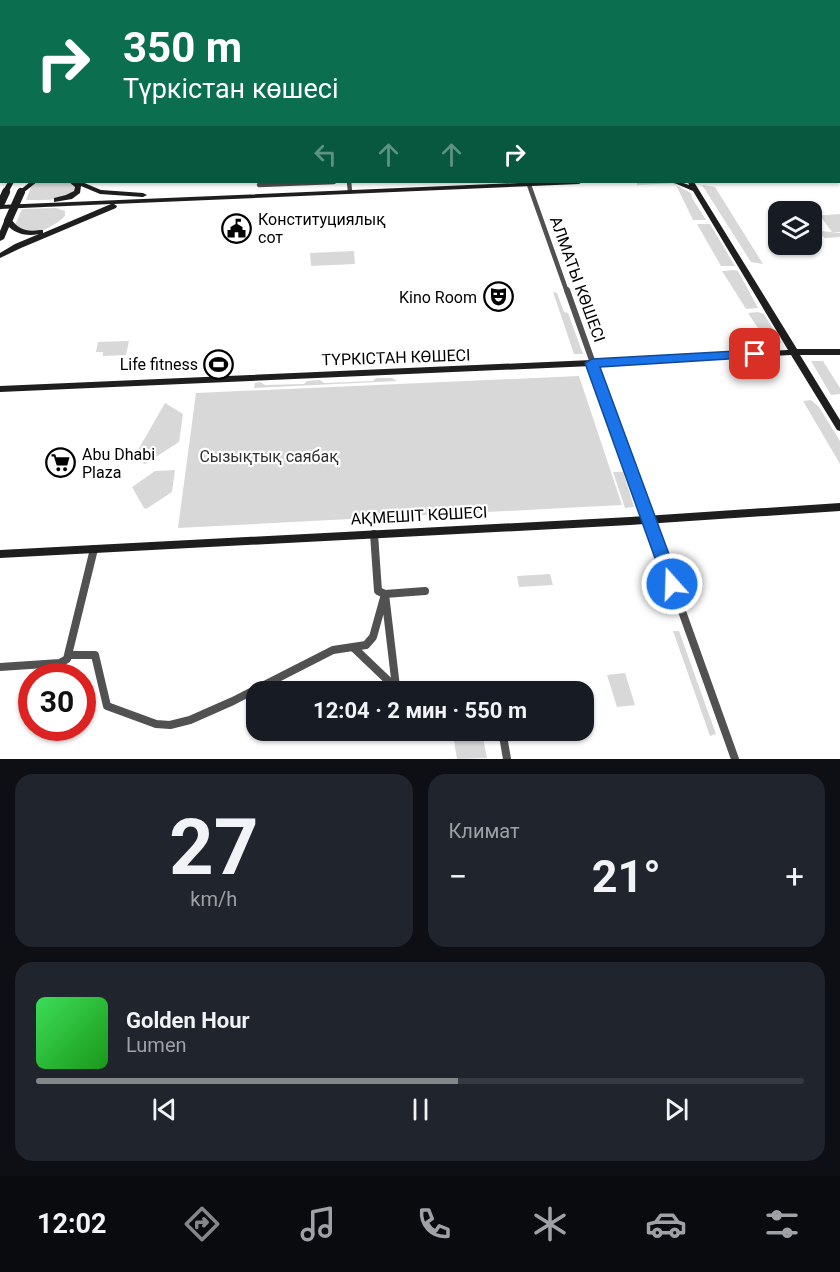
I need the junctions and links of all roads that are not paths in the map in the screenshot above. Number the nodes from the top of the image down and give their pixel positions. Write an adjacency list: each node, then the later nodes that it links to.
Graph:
1 (3, 183): 14 (main road)
2 (10, 183): 14 (main road)
3 (73, 183): 16 (main road)
4 (79, 183): 15 (main road)
5 (315, 183): 11 (street)
6 (478, 183): 12 (main road)
7 (528, 183): 12 (main road); 24 (street, АЛМАТЫ КӨШЕСІ)
8 (678, 183): 13 (main road)
9 (692, 183): 13 (main road)
10 (23, 185): 18 (main road, bridge)
11 (259, 186): 12 (main road); 15 (main road)
12 (350, 187): 15 (main road)
13 (696, 190): 22 (main road)
14 (6, 192): 17 (main road, bridge)
15 (241, 195): 16 (main road); 20 (main road)
16 (40, 204): 17 (main road); 18 (main road)
17 (0, 206)
18 (8, 221): 19 (main road)
19 (0, 239)
20 (0, 256)
21 (840, 346): 22 (main road, ТҮРКІСТАН КӨШЕСІ)
22 (794, 352): 23 (main road, ТҮРКІСТАН КӨШЕСІ); 24 (main road, ТҮРКІСТАН КӨШЕСІ); 26 (main road)
23 (840, 352)
24 (592, 363): 25 (main road, ТҮРКІСТАН КӨШЕСІ); 28 (street, АЛМАТЫ КӨШЕСІ)
25 (0, 388)
26 (840, 428)
27 (840, 507): 28 (main road, АҚМЕШІТ КӨШЕСІ)
28 (648, 520): 29 (main road, АҚМЕШІТ КӨШЕСІ); 41 (street, АЛМАТЫ КӨШЕСІ)
29 (374, 534): 30 (main road, АҚМЕШІТ КӨШЕСІ); 33 (street)
30 (94, 549): 31 (main road, АҚМЕШІТ КӨШЕСІ); 35 (street)
31 (0, 554)
32 (425, 591): 33 (street)
33 (385, 594): 34 (street); 38 (street)
34 (354, 648): 35 (street); 37 (street)
35 (69, 655): 36 (street)
36 (0, 667)
37 (389, 681)
38 (397, 681)
39 (504, 741): 40 (street)
40 (507, 759)
41 (735, 759)

